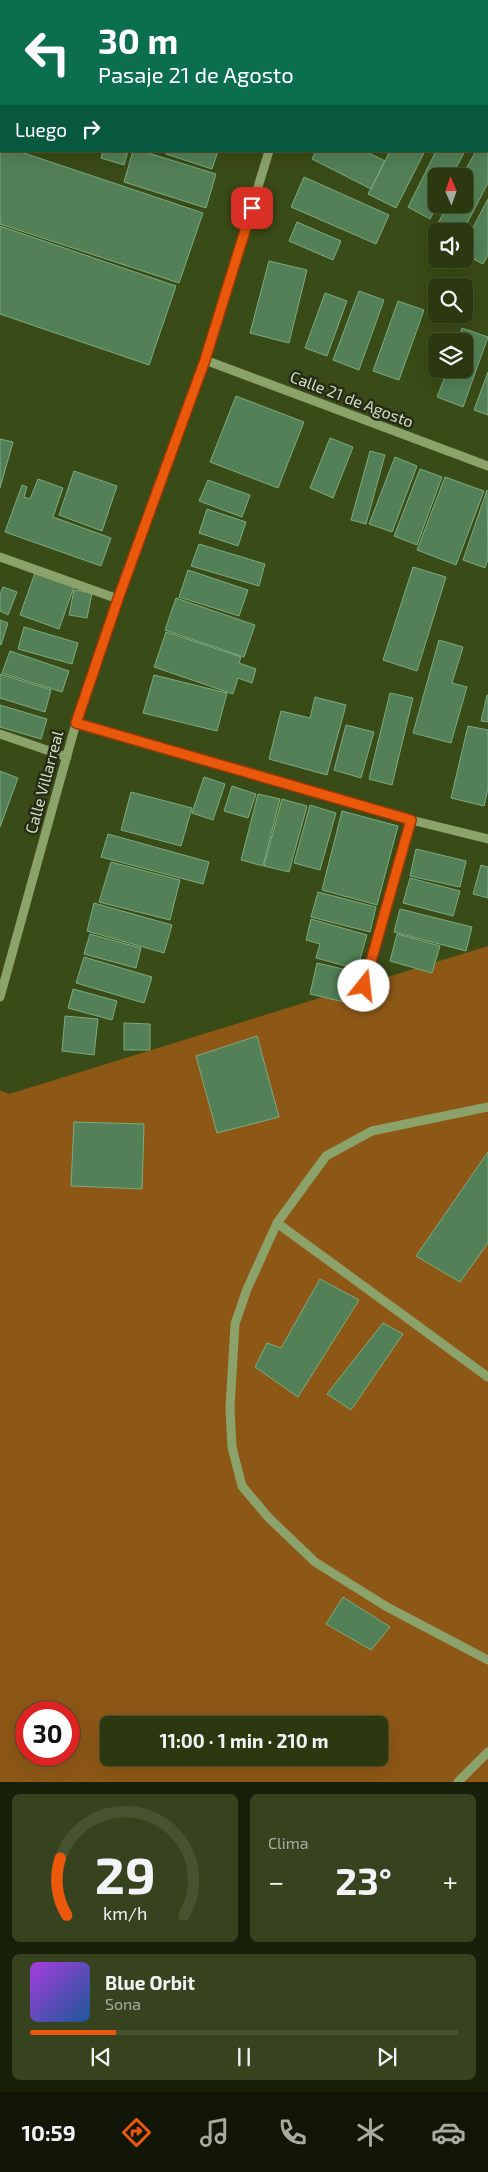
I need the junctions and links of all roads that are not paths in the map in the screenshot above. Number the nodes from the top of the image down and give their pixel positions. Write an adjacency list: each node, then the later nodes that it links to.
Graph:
1 (269, 152): 2 (street, Calle Villarreal)
2 (205, 360): 3 (street, Calle 21 de Agosto); 5 (street, Calle Villarreal)
3 (488, 466)
4 (0, 557): 5 (street)
5 (118, 599): 6 (street, Calle Villarreal)
6 (76, 723): 8 (street, Calle Villarreal); 9 (street)
7 (0, 734): 8 (street)
8 (67, 757): 12 (street, Calle Villarreal)
9 (411, 820): 10 (street); 11 (street)
10 (488, 839)
11 (364, 986)
12 (0, 997)
13 (488, 1107): 14 (street)
14 (278, 1223): 15 (street); 16 (street)
15 (488, 1377)
16 (488, 1660)
17 (488, 1752): 18 (street)
18 (458, 1782)

